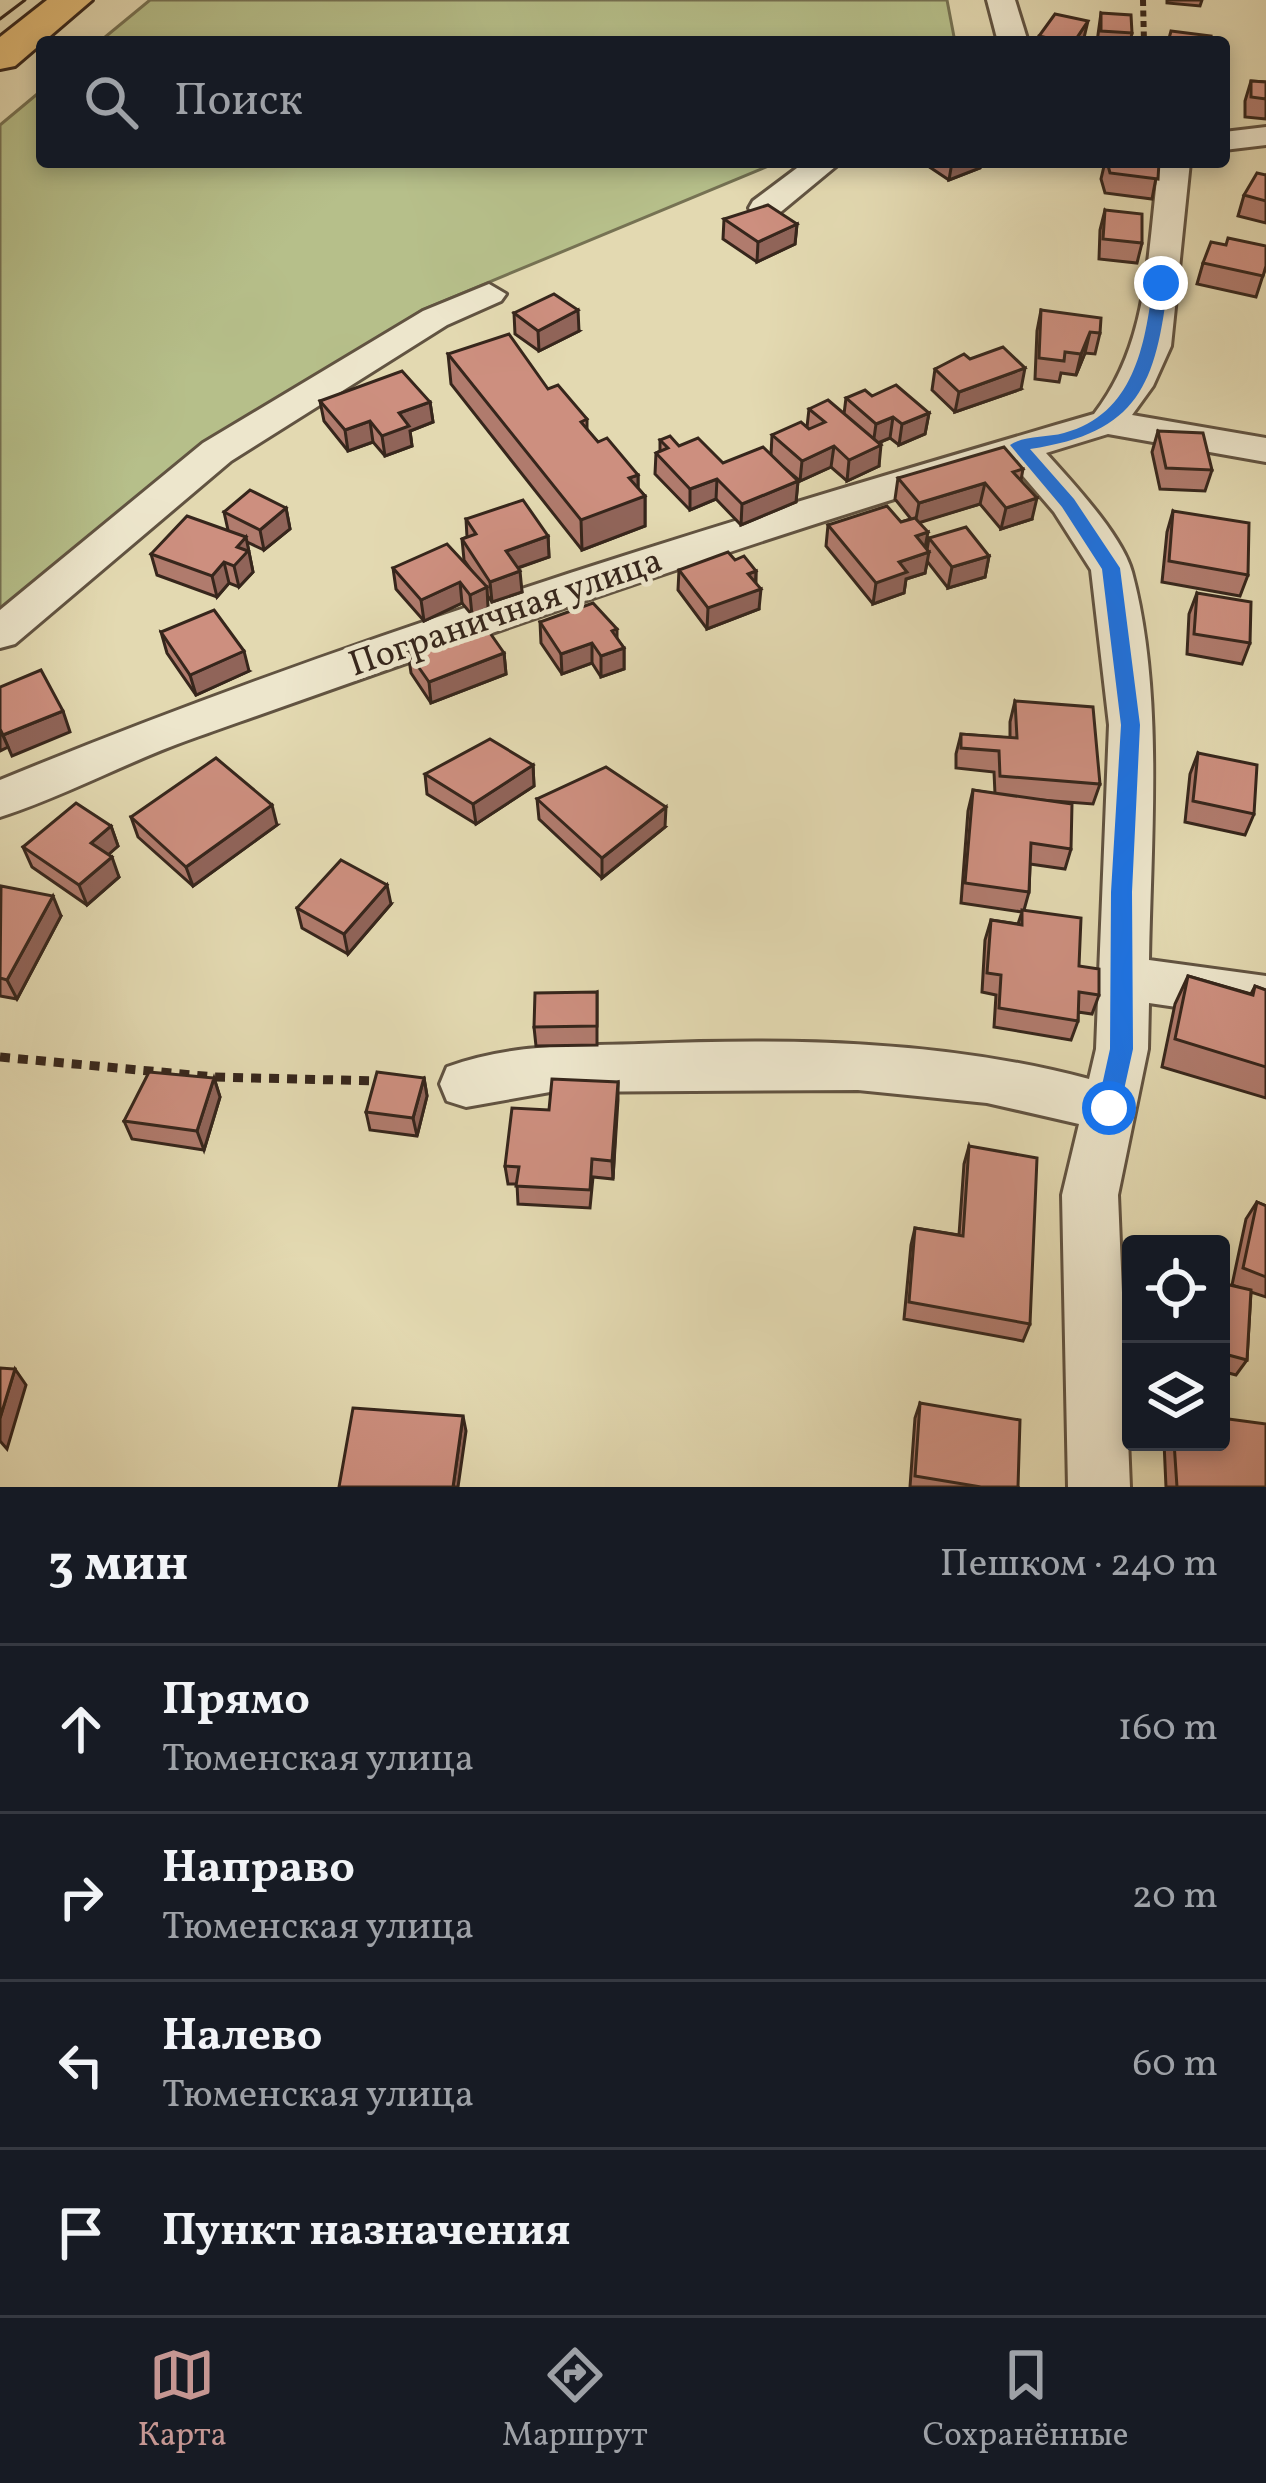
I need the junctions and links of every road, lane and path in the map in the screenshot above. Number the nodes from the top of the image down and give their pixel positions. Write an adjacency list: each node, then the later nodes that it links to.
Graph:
1 (72, 0): 4 (highway)
2 (1143, 0): 3 (path)
3 (1144, 36)
4 (0, 57)
5 (1266, 136): 6 (street)
6 (1230, 140)
7 (817, 168): 9 (street)
8 (1173, 168): 11 (street)
9 (765, 208)
10 (489, 294): 14 (street)
11 (1107, 422): 12 (street, Пограничная улица); 13 (street)
12 (1018, 445): 15 (street, Пограничная улица); 16 (street)
13 (1266, 450)
14 (0, 633)
15 (0, 799)
16 (1122, 969): 17 (street); 21 (street)
17 (1266, 998)
18 (0, 1057): 19 (path)
19 (397, 1082)
20 (466, 1084): 21 (street)
21 (1109, 1108): 22 (street)
22 (1099, 1487)

